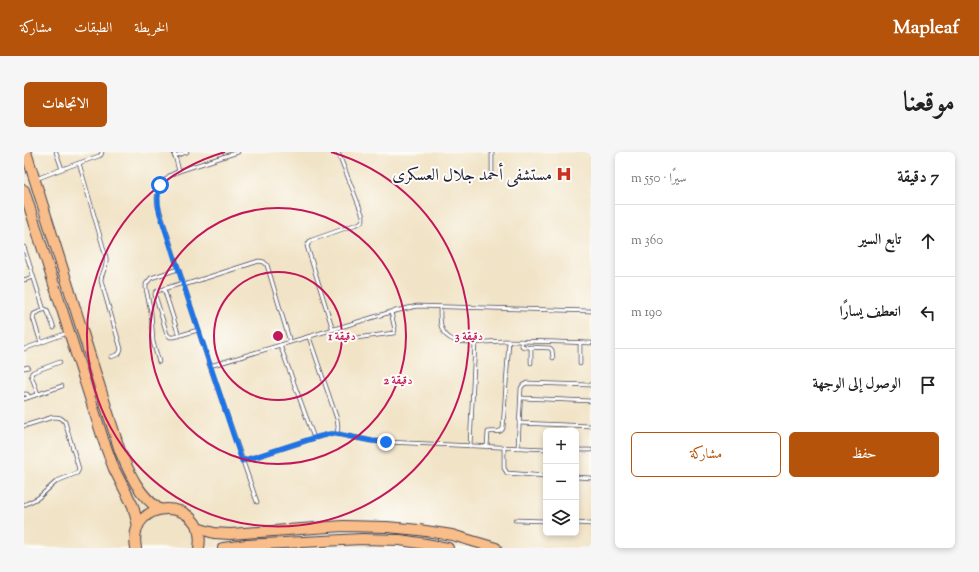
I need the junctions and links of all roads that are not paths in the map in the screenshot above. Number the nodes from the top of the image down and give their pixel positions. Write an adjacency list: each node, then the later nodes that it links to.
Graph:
1 (26, 152): 13 (main road)
2 (56, 152): 10 (lane)
3 (102, 152): 9 (lane)
4 (187, 152): 8 (lane)
5 (238, 152): 11 (lane)
6 (338, 152): 27 (lane)
7 (492, 152): 12 (lane)
8 (174, 154): 11 (lane)
9 (79, 163): 10 (lane); 42 (lane)
10 (62, 169): 13 (lane)
11 (178, 171): 16 (lane)
12 (492, 171)
13 (34, 179): 75 (main road)
14 (24, 190): 28 (main road)
15 (24, 247): 17 (lane)
16 (178, 269): 19 (lane); 45 (lane)
17 (33, 277): 18 (lane); 22 (lane)
18 (24, 280)
19 (183, 284): 20 (lane); 26 (lane); 34 (lane)
20 (164, 289): 29 (lane); 29 (lane)
21 (440, 307): 23 (lane); 24 (lane); 36 (lane)
22 (44, 310): 25 (lane); 35 (lane)
23 (591, 311)
24 (391, 312): 27 (lane); 31 (lane)
25 (54, 328)
26 (198, 330): 29 (lane); 48 (lane)
27 (333, 330): 30 (lane)
28 (69, 332): 35 (lane); 80 (main road)
29 (179, 336)
30 (309, 336): 34 (lane); 60 (lane)
31 (356, 338)
32 (508, 341): 33 (lane); 36 (lane); 63 (lane)
33 (521, 341): 37 (lane); 40 (lane)
34 (290, 342): 39 (lane)
35 (41, 343): 41 (lane)
36 (475, 343): 62 (lane)
37 (580, 343): 38 (lane); 47 (lane)
38 (591, 343)
39 (280, 345): 48 (lane); 61 (lane)
40 (531, 347): 43 (lane); 46 (lane)
41 (24, 349)
42 (111, 357)
43 (553, 358)
44 (60, 362): 52 (lane)
45 (159, 362)
46 (531, 363)
47 (580, 364)
48 (210, 366): 69 (lane)
49 (591, 385): 54 (lane)
50 (62, 386): 52 (lane)
51 (24, 394): 53 (lane)
52 (38, 394): 53 (lane)
53 (29, 397): 55 (lane)
54 (521, 398): 56 (lane); 57 (lane)
55 (24, 399)
56 (591, 401)
57 (519, 423): 59 (lane); 65 (lane)
58 (24, 426): 74 (lane)
59 (591, 426)
60 (337, 434): 61 (lane); 62 (lane)
61 (314, 438): 69 (lane)
62 (470, 446): 63 (lane)
63 (487, 447): 64 (lane)
64 (504, 447): 65 (lane); 70 (lane)
65 (518, 448): 66 (lane)
66 (543, 448)
67 (579, 450): 68 (lane)
68 (591, 450)
69 (242, 461): 73 (lane)
70 (543, 476)
71 (579, 477): 72 (lane)
72 (591, 478)
73 (257, 502)
74 (24, 506)
75 (159, 509): 80 (main road); 81 (main road)
76 (515, 520): 77 (lane)
77 (543, 522)
78 (579, 523): 79 (lane)
79 (591, 524)
80 (138, 526): 82 (main road)
81 (197, 528): 83 (main road); 86 (main road)
82 (136, 548)
83 (198, 548)
84 (223, 548): 85 (main road)
85 (448, 548)
86 (496, 548)

